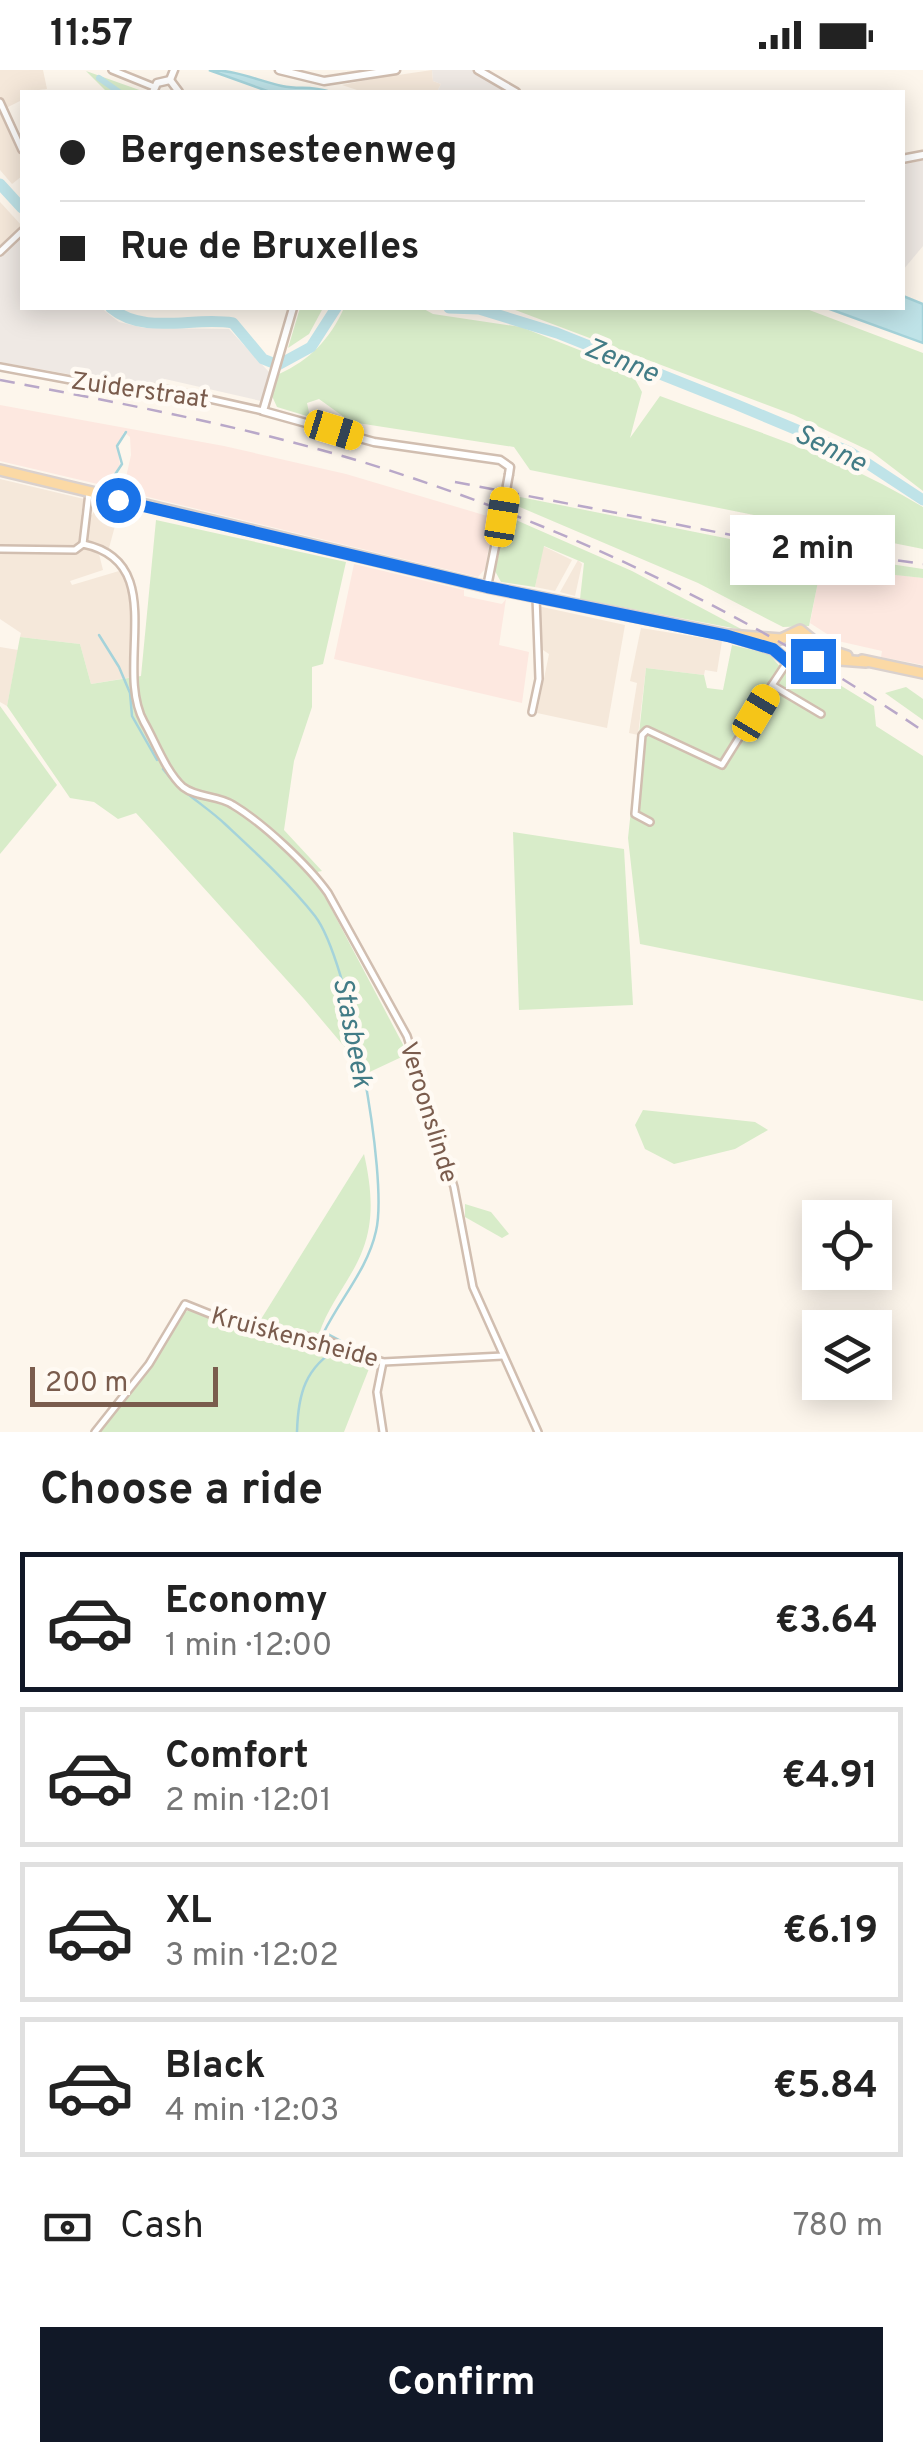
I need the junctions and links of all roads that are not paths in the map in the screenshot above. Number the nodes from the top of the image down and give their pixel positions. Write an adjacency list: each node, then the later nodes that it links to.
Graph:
1 (112, 70): 8 (street)
2 (174, 70): 7 (street)
3 (278, 70): 6 (street)
4 (396, 70): 6 (street)
5 (478, 70): 10 (street)
6 (372, 73)
7 (170, 80): 8 (street); 9 (street)
8 (153, 90)
9 (178, 90)
10 (513, 90)
11 (0, 102): 12 (street)
12 (20, 146)
13 (923, 154): 14 (street)
14 (905, 159)
15 (20, 232): 16 (street)
16 (0, 252)
17 (292, 310): 19 (street)
18 (0, 366): 19 (street, Zuiderstraat)
19 (263, 411): 24 (street, Zuiderstraat, bridge)
20 (0, 470): 21 (main road)
21 (89, 493): 22 (street); 24 (main road)
22 (82, 544): 23 (street); 38 (street, Veroonslinde)
23 (0, 549)
24 (487, 587): 25 (main road)
25 (536, 597): 26 (main road); 35 (street)
26 (728, 636): 27 (main road); 29 (main road)
27 (781, 639): 28 (main road); 29 (main road)
28 (816, 644): 30 (main road); 31 (main road)
29 (778, 653): 32 (main road)
30 (813, 661): 31 (main road); 32 (main road)
31 (866, 662): 33 (main road)
32 (786, 664): 34 (street)
33 (923, 673)
34 (772, 685): 36 (street); 37 (street)
35 (532, 712)
36 (820, 714)
37 (650, 822)
38 (503, 1356): 39 (street, Kruiskensheide); 42 (street, Veroonslinde)
39 (382, 1362): 40 (street, Kruiskensheide); 41 (street)
40 (95, 1432)
41 (383, 1432)
42 (538, 1432)

